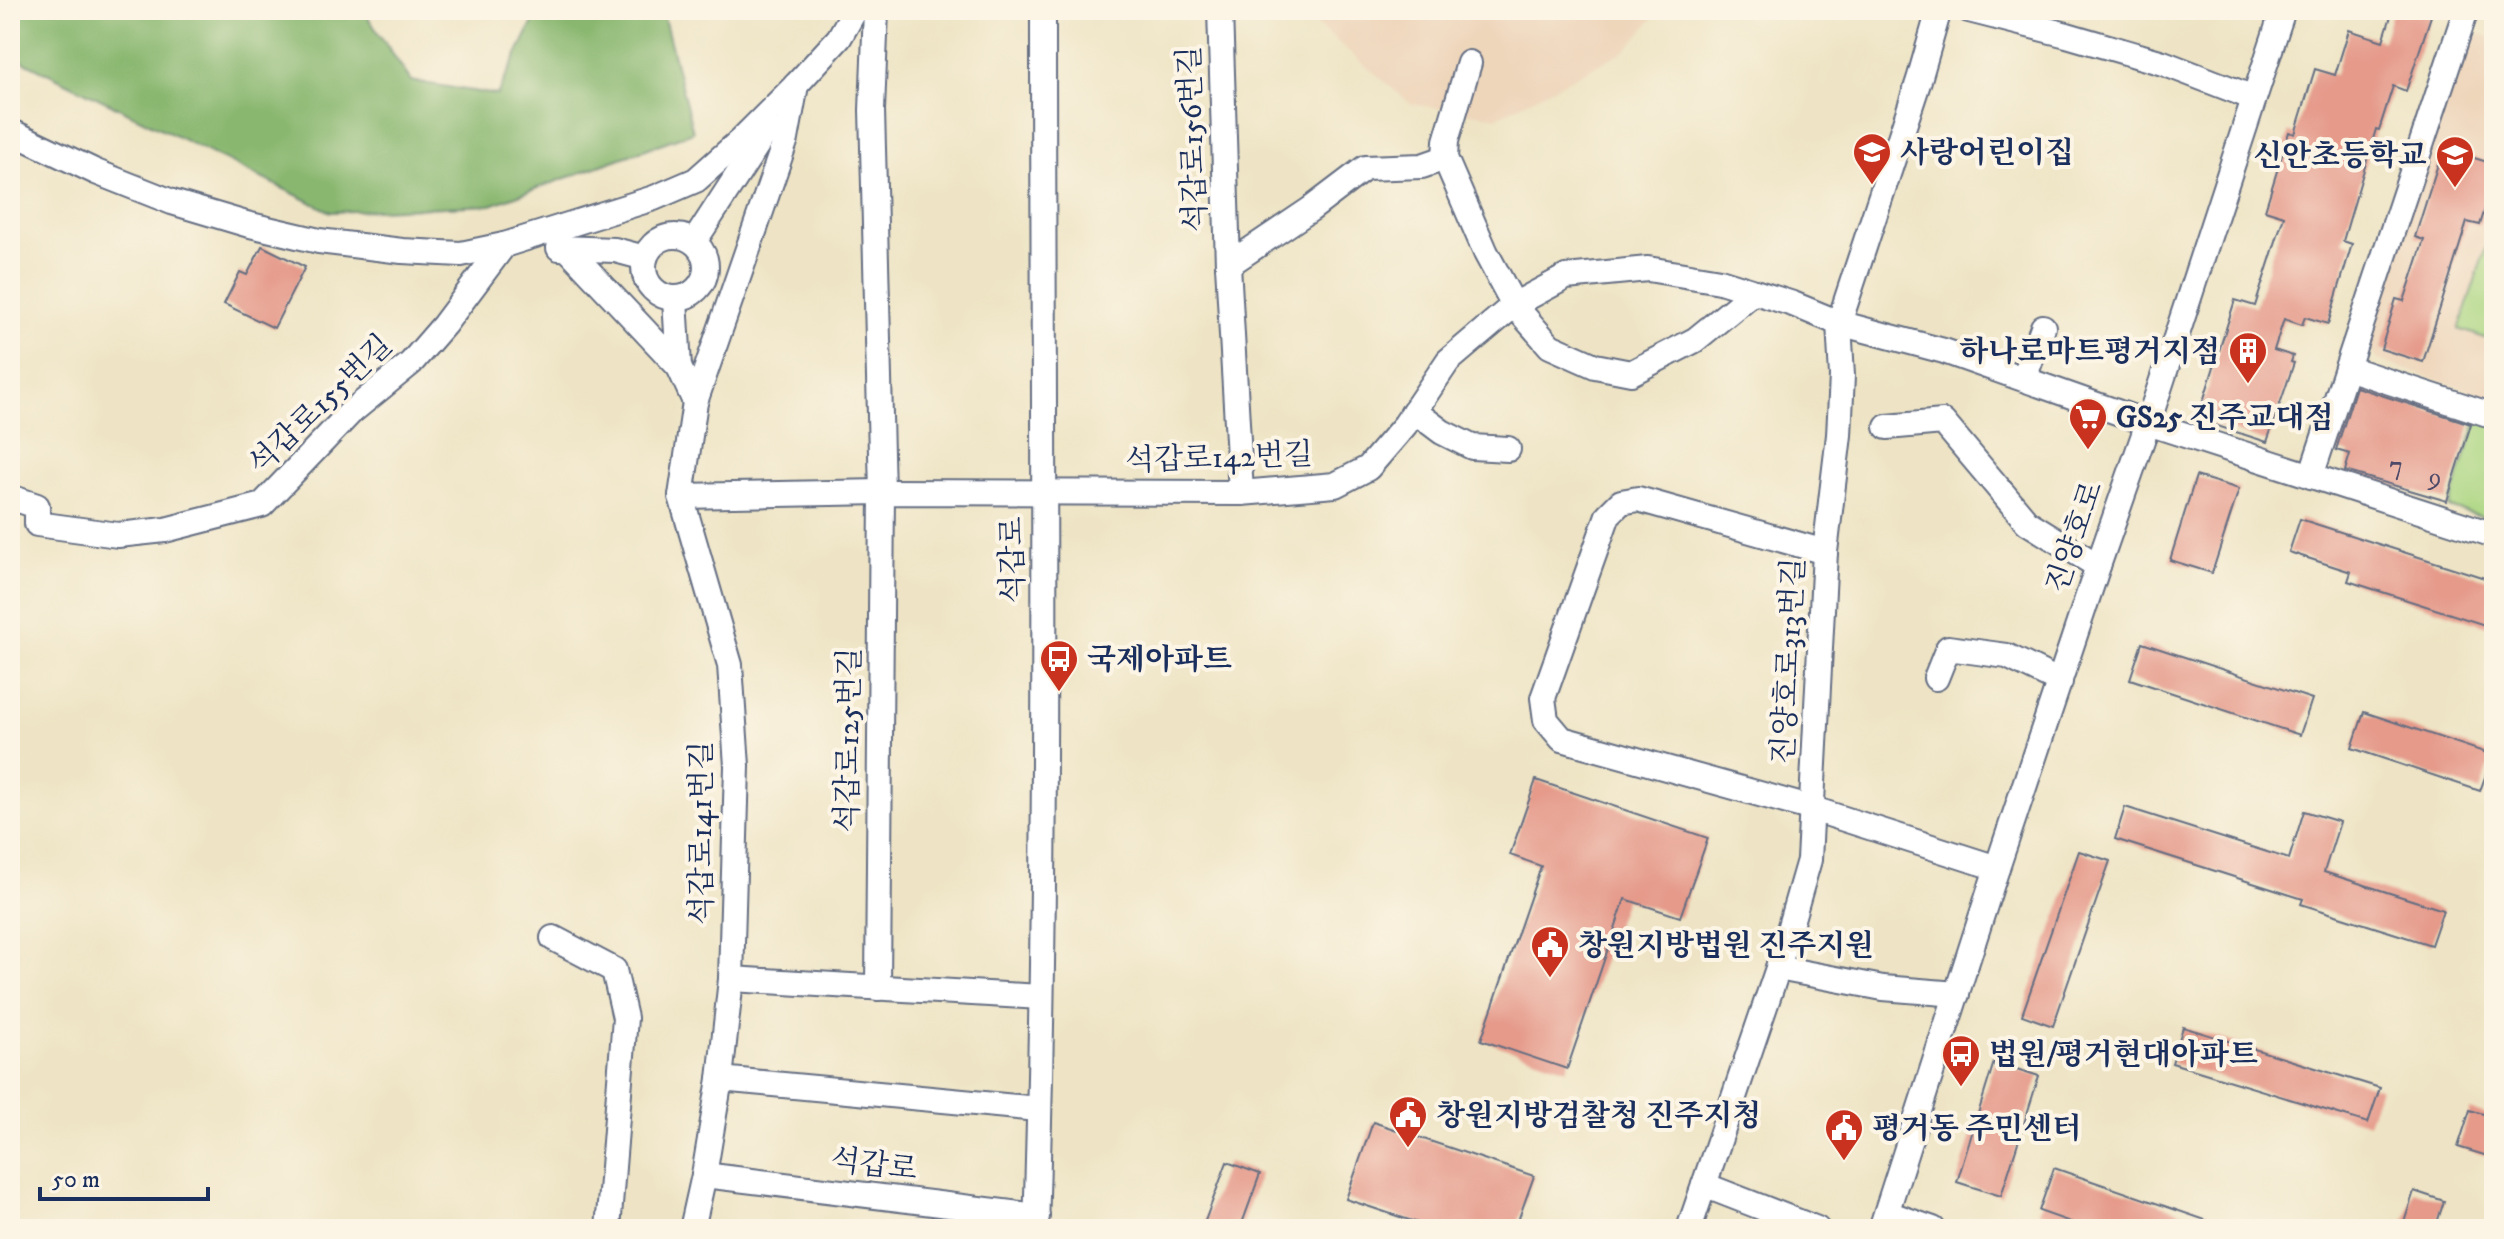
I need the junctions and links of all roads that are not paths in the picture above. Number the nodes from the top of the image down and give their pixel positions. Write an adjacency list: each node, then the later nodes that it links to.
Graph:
1 (855, 10): 10 (street)
2 (876, 10): 34 (street)
3 (1043, 10): 35 (street, 석갑로)
4 (1220, 10): 18 (street, 석갑로156번길)
5 (1939, 10): 22 (street)
6 (1969, 10): 11 (street)
7 (2283, 10): 11 (street, 진양호로)
8 (2466, 10): 25 (street)
9 (1469, 63): 13 (street)
10 (796, 85): 14 (street); 15 (street); 27 (street)
11 (2254, 98): 30 (street, 진양호로)
12 (10, 131): 15 (street)
13 (1445, 158): 18 (street, 석갑로156번길); 21 (street)
14 (694, 242): 17 (street); 20 (street)
15 (504, 245): 16 (street); 38 (street, 석갑로155번길)
16 (567, 248): 17 (street); 24 (street)
17 (645, 258): 20 (street)
18 (1228, 265): 36 (street, 석갑로156번길)
19 (1754, 292): 21 (street, 석갑로142번길); 21 (street); 22 (street, 석갑로142번길)
20 (675, 299): 24 (street)
21 (1514, 305): 28 (street, 석갑로142번길)
22 (1839, 323): 26 (street, 석갑로142번길); 40 (street, 진양호로313번길)
23 (2043, 327): 26 (street)
24 (679, 367): 27 (street)
25 (2347, 368): 29 (street); 33 (street)
26 (2024, 378): 30 (street, 석갑로142번길)
27 (695, 402): 37 (street, 석갑로141번길)
28 (1414, 411): 32 (street); 36 (street, 석갑로142번길)
29 (2494, 416)
30 (2148, 423): 33 (street, 석갑로142번길); 41 (street, 진양호로)
31 (1887, 427): 41 (street)
32 (1508, 449)
33 (2311, 476): 39 (street, 석갑로142번길)
34 (882, 492): 35 (street); 37 (street); 49 (street, 석갑로125번길)
35 (1043, 492): 36 (street, 석갑로142번길); 51 (street, 석갑로)
36 (1241, 493)
37 (681, 496): 48 (street, 석갑로141번길)
38 (10, 497)
39 (2494, 535)
40 (1825, 552): 44 (street, 진양호로313번길); 44 (street)
41 (2098, 566): 43 (street, 진양호로)
42 (1936, 678): 43 (street)
43 (2060, 682): 45 (street, 진양호로)
44 (1813, 809): 45 (street); 47 (street, 진양호로313번길)
45 (1997, 868): 50 (street, 진양호로)
46 (553, 938): 58 (street)
47 (1778, 968): 50 (street); 55 (street, 진양호로313번길)
48 (731, 979): 49 (street); 52 (street, 석갑로141번길)
49 (878, 988): 51 (street)
50 (1957, 994): 56 (street, 진양호로)
51 (1041, 997): 53 (street, 석갑로)
52 (720, 1079): 53 (street); 54 (street, 석갑로141번길)
53 (1038, 1109): 57 (street, 석갑로)
54 (704, 1175): 57 (street, 석갑로); 59 (street, 석갑로141번길)
55 (1704, 1185): 60 (street, 진양호로313번길); 61 (street)
56 (1884, 1221): 62 (street)
57 (1036, 1222)
58 (608, 1229)
59 (692, 1229)
60 (1689, 1229)
61 (1817, 1229)
62 (1933, 1229)

